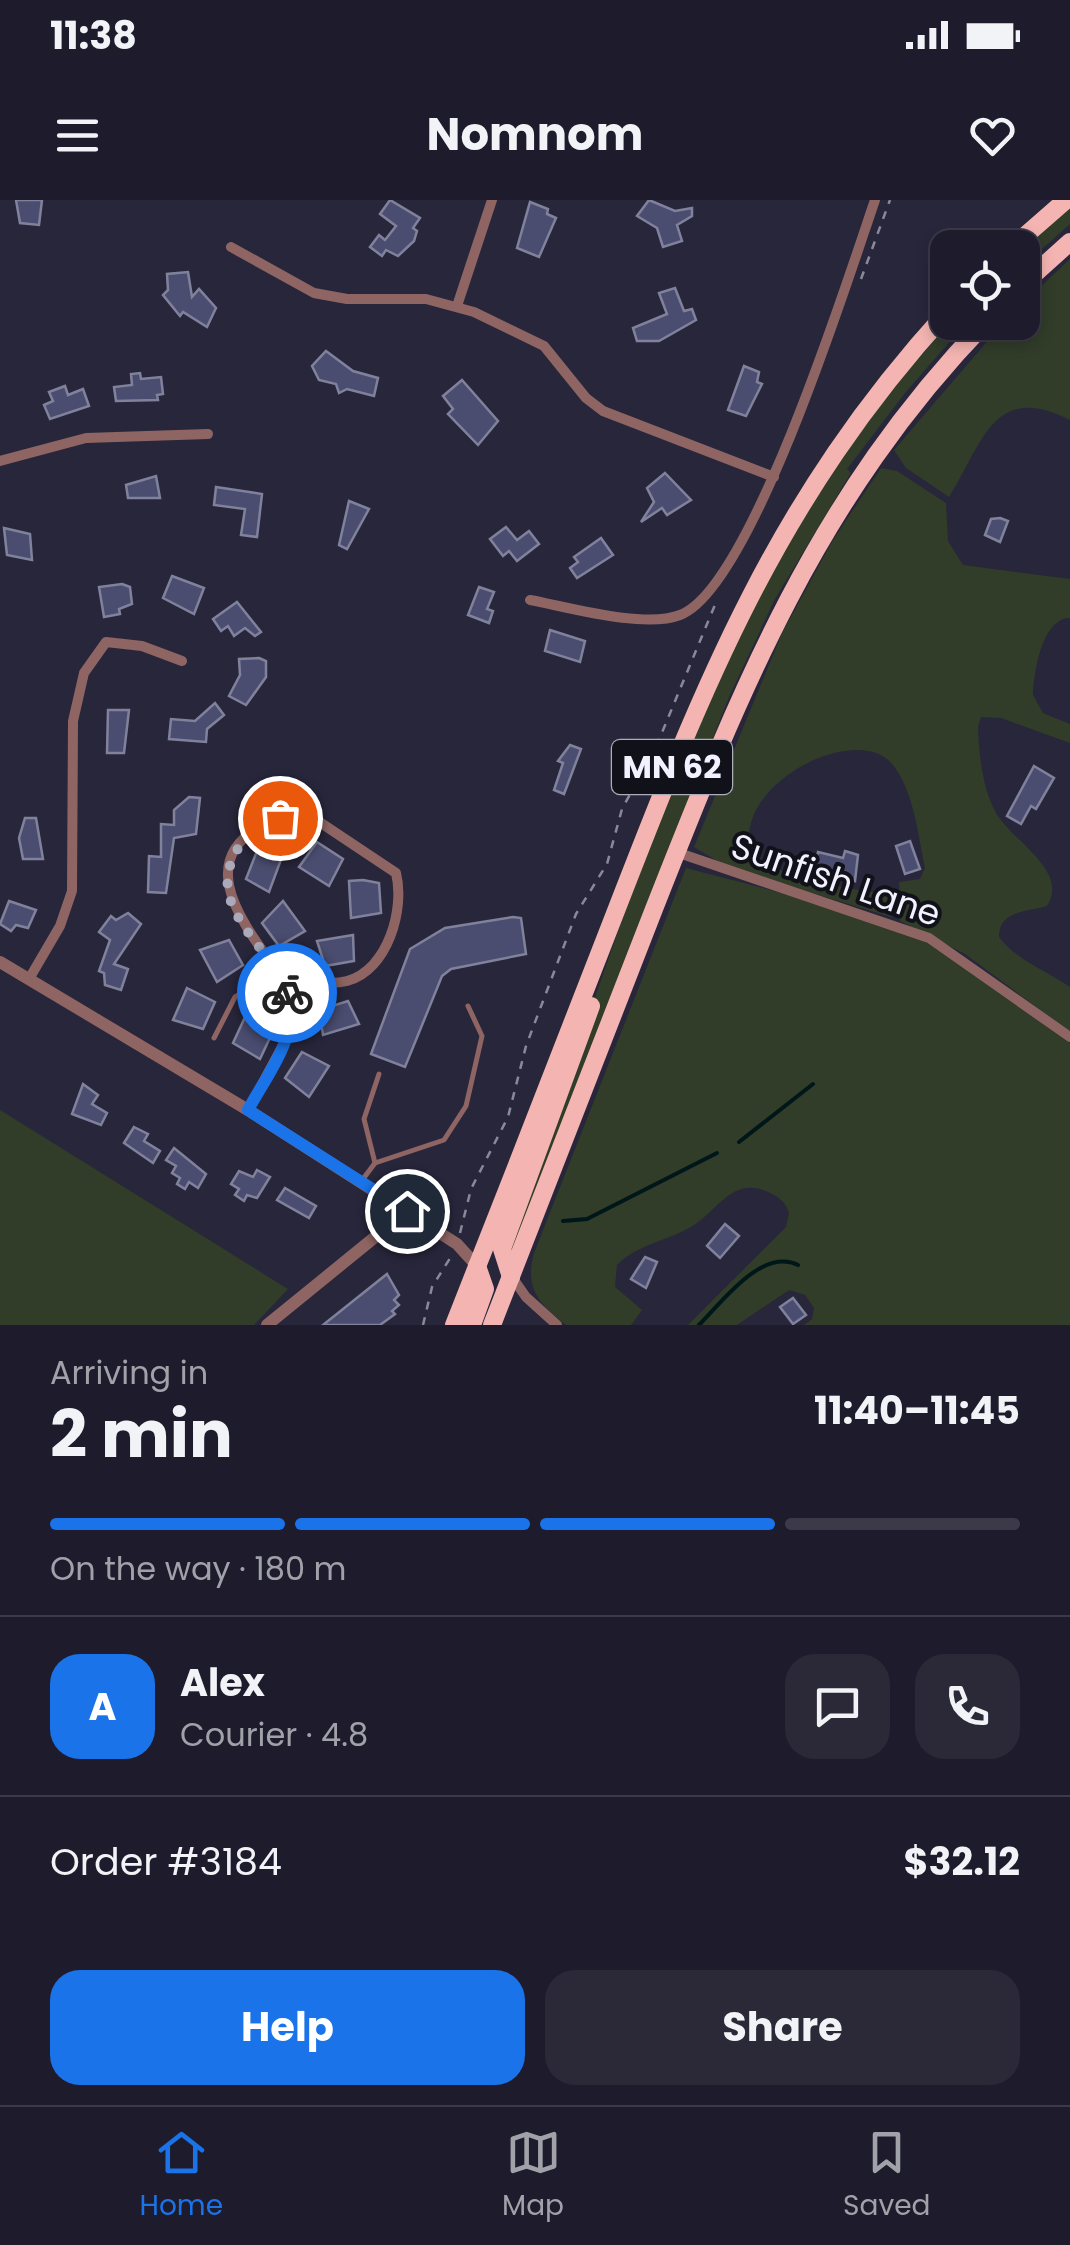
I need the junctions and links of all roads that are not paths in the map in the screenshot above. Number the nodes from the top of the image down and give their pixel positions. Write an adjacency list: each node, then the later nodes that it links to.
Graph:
1 (492, 200): 8 (street)
2 (875, 200): 13 (street)
3 (1066, 200): 4 (highway)
4 (1032, 230)
5 (1070, 242): 7 (highway)
6 (231, 248): 8 (street)
7 (1040, 270)
8 (457, 306): 13 (street)
9 (930, 333): 17 (highway, MN 62)
10 (971, 340): 16 (highway, MN 62)
11 (208, 434): 12 (street)
12 (0, 461)
13 (774, 476): 14 (street)
14 (530, 600)
15 (182, 660): 20 (street)
16 (676, 852): 23 (street, Sunfish Lane); 30 (highway, MN 62)
17 (625, 886): 29 (highway, MN 62); 30 (highway)
18 (0, 962): 20 (street)
19 (280, 976): 19 (street); 22 (lane); 25 (street)
20 (29, 979): 25 (street)
21 (468, 1006): 26 (lane)
22 (214, 1038)
23 (1070, 1038)
24 (379, 1074): 26 (lane)
25 (248, 1110): 27 (street)
26 (375, 1163): 27 (lane)
27 (362, 1182): 28 (street)
28 (407, 1211): 29 (street); 31 (street)
29 (477, 1266): 32 (highway, MN 62); 33 (highway)
30 (511, 1276): 34 (highway, MN 62); 35 (street)
31 (267, 1325)
32 (454, 1325)
33 (472, 1325)
34 (492, 1325)
35 (557, 1325)

